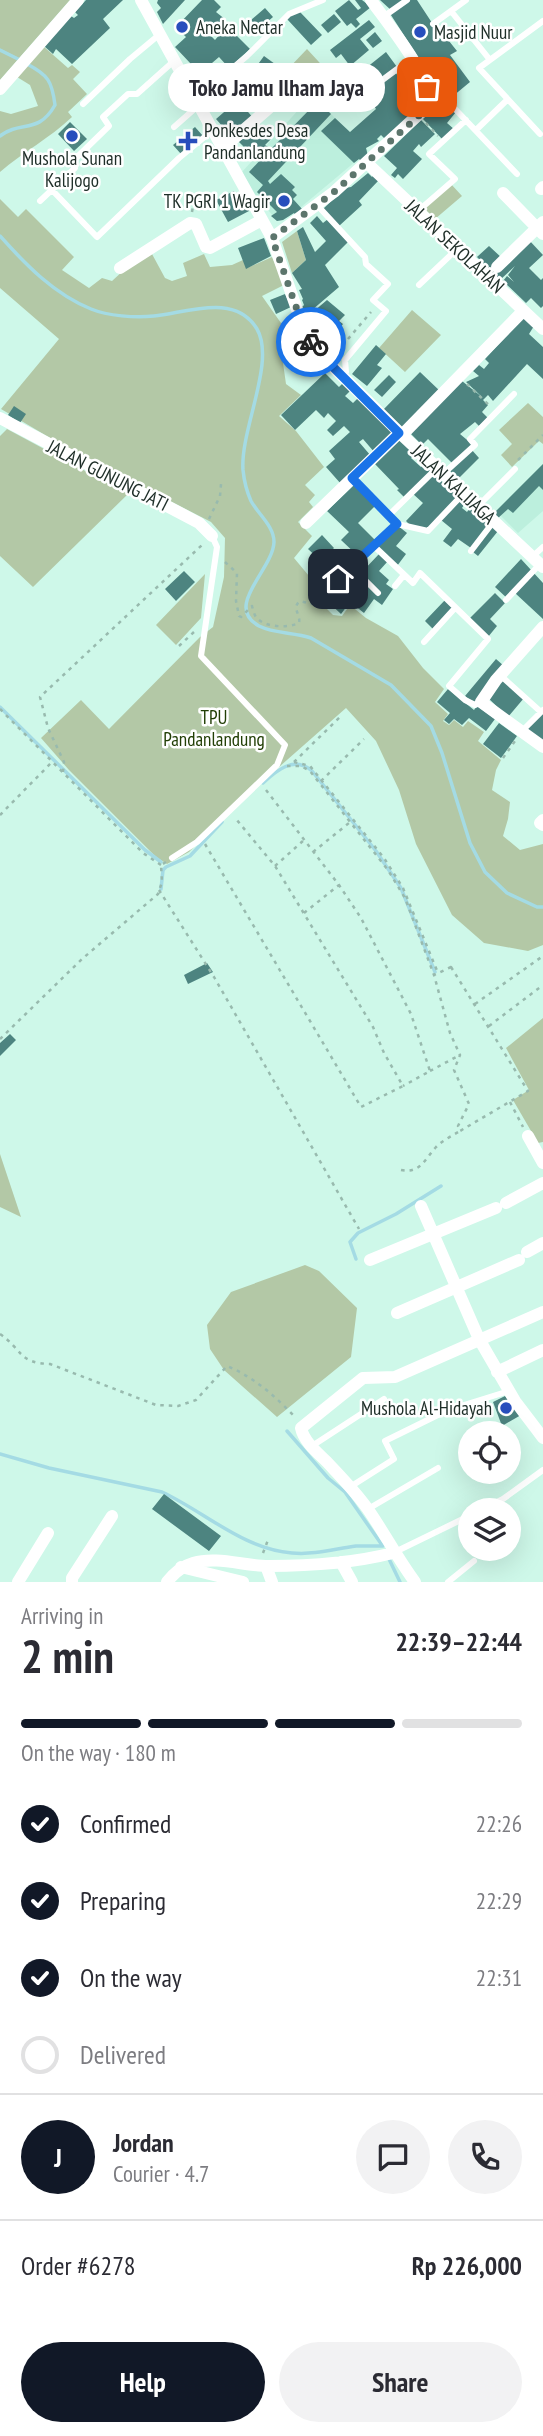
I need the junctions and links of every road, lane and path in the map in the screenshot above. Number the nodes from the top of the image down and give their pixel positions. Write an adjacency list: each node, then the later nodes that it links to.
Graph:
1 (78, 0): 16 (street)
2 (141, 0): 11 (street, JALAN KALIJAGA)
3 (323, 0): 19 (lane)
4 (370, 0): 8 (street)
5 (407, 0): 8 (lane)
6 (466, 0): 7 (lane)
7 (451, 11): 10 (lane); 14 (lane)
8 (383, 17): 12 (street)
9 (543, 20): 14 (lane)
10 (433, 24)
11 (160, 34): 13 (street, JALAN KALIJAGA); 20 (lane)
12 (413, 56): 17 (street); 21 (lane)
13 (175, 60): 19 (street, JALAN KALIJAGA); 32 (lane)
14 (490, 60): 18 (lane)
15 (293, 87): 29 (street)
16 (0, 89)
17 (431, 99): 22 (street); 23 (lane)
18 (507, 100): 26 (lane); 27 (lane)
19 (197, 102): 24 (lane); 25 (street, JALAN KALIJAGA)
20 (83, 104)
21 (346, 107)
22 (419, 116): 28 (path); 30 (street)
23 (466, 120): 26 (lane); 28 (lane)
24 (174, 127)
25 (213, 130): 29 (street, JALAN KALIJAGA); 32 (lane)
26 (475, 130): 31 (lane)
27 (540, 134)
28 (443, 141): 37 (lane)
29 (223, 148): 38 (street, JALAN KALIJAGA)
30 (368, 163): 36 (street); 37 (street, JALAN SEKOLAHAN)
31 (517, 174)
32 (52, 190): 35 (lane)
33 (503, 193): 40 (street)
34 (195, 194): 39 (path)
35 (40, 201)
36 (317, 205): 41 (street); 46 (lane)
37 (418, 211): 42 (street, JALAN SEKOLAHAN)
38 (262, 220): 39 (street); 41 (street, JALAN KALIJAGA)
39 (193, 222): 43 (street)
40 (541, 228): 44 (street)
41 (272, 238): 49 (street, JALAN KALIJAGA)
42 (457, 249): 44 (street, JALAN SEKOLAHAN); 45 (lane)
43 (120, 268)
44 (492, 272): 47 (street, JALAN SEKOLAHAN)
45 (419, 285)
46 (378, 304): 49 (path); 50 (lane)
47 (523, 311): 48 (street, JALAN SEKOLAHAN); 51 (street)
48 (543, 329)
49 (329, 363): 50 (street, JALAN KALIJAGA)
50 (342, 376): 55 (street, JALAN KALIJAGA)
51 (459, 377): 53 (path); 55 (street)
52 (514, 394): 53 (lane)
53 (496, 412): 58 (lane)
54 (0, 418): 67 (street, JALAN GUNUNG JATI)
55 (400, 434): 58 (street, JALAN KALIJAGA); 59 (street)
56 (543, 435): 57 (path)
57 (515, 469): 62 (lane)
58 (440, 471): 61 (street, JALAN KALIJAGA); 63 (lane)
59 (352, 478): 63 (lane); 65 (street)
60 (221, 484): 67 (path)
61 (464, 493): 62 (street, JALAN KALIJAGA); 66 (lane)
62 (478, 506): 64 (street, JALAN KALIJAGA)
63 (388, 516): 66 (lane)
64 (494, 521): 70 (lane); 72 (street, JALAN KALIJAGA)
65 (306, 523)
66 (397, 524): 68 (lane)
67 (208, 532): 71 (lane); 95 (path)
68 (375, 547): 73 (lane); 74 (lane)
69 (543, 547): 72 (lane)
70 (471, 551)
71 (216, 557): 76 (path); 80 (lane)
72 (538, 563): 78 (lane)
73 (351, 566): 76 (lane); 77 (lane)
74 (404, 575): 75 (lane); 79 (lane)
75 (395, 586)
76 (325, 591)
77 (378, 593)
78 (506, 600)
79 (455, 608): 82 (lane); 85 (lane)
80 (208, 619): 83 (path); 104 (lane)
81 (543, 627): 84 (street)
82 (424, 642)
83 (179, 646)
84 (500, 675): 85 (street); 87 (lane)
85 (481, 702): 89 (street)
86 (0, 709): 93 (path)
87 (542, 711): 89 (lane)
88 (340, 717): 96 (path)
89 (521, 733): 91 (street); 92 (path)
90 (364, 739): 96 (path)
91 (543, 747)
92 (503, 758)
93 (53, 761): 95 (path); 99 (path)
94 (281, 769): 100 (path)
95 (63, 770): 105 (path)
96 (321, 781): 111 (path)
97 (262, 784): 101 (path)
98 (231, 813): 106 (path)
99 (0, 815)
100 (349, 822): 103 (path); 111 (path)
101 (304, 840): 103 (path); 106 (path)
102 (204, 843): 118 (path)
103 (313, 852): 107 (path)
104 (172, 858): 105 (path)
105 (161, 865): 108 (path)
106 (275, 866): 109 (path)
107 (339, 885): 109 (path); 117 (path)
108 (159, 890): 115 (path); 126 (path)
109 (304, 913): 118 (path)
110 (543, 956): 113 (path)
111 (436, 974): 113 (path); 116 (path)
112 (543, 985): 114 (path)
113 (475, 1004): 114 (path)
114 (489, 1026): 119 (path)
115 (0, 1039)
116 (460, 1055): 117 (path); 120 (path)
117 (430, 1071): 118 (path)
118 (403, 1086)
119 (509, 1102): 120 (path); 121 (path)
120 (460, 1131): 123 (path)
121 (528, 1136): 122 (street)
122 (543, 1163)
123 (401, 1170)
124 (543, 1183): 127 (street)
125 (421, 1206): 127 (street)
126 (359, 1228)
127 (435, 1235): 129 (street); 130 (street)
128 (543, 1243): 130 (street)
129 (369, 1260)
130 (458, 1288): 132 (street); 134 (street)
131 (542, 1312): 134 (street)
132 (397, 1313)
133 (0, 1334): 139 (path)
134 (479, 1339): 136 (street); 139 (street)
135 (543, 1350): 136 (street)
136 (497, 1372): 137 (street)
137 (509, 1391): 140 (street); 144 (lane)
138 (384, 1399): 141 (lane)
139 (303, 1426): 141 (street)
140 (543, 1438)
141 (312, 1446): 144 (street)
142 (438, 1468): 146 (lane)
143 (543, 1471): 145 (lane)
144 (350, 1487): 146 (street)
145 (504, 1498)
146 (368, 1509): 150 (street)
147 (112, 1516): 156 (street)
148 (458, 1521): 150 (lane)
149 (48, 1533): 155 (street)
150 (388, 1554): 152 (street); 161 (street)
151 (474, 1561): 162 (lane)
152 (341, 1562): 153 (street); 160 (street)
153 (266, 1566): 154 (street); 159 (street)
154 (181, 1567): 157 (street); 158 (street)
155 (18, 1582)
156 (72, 1582)
157 (167, 1582)
158 (243, 1582)
159 (272, 1582)
160 (352, 1582)
161 (415, 1582)
162 (448, 1582)

